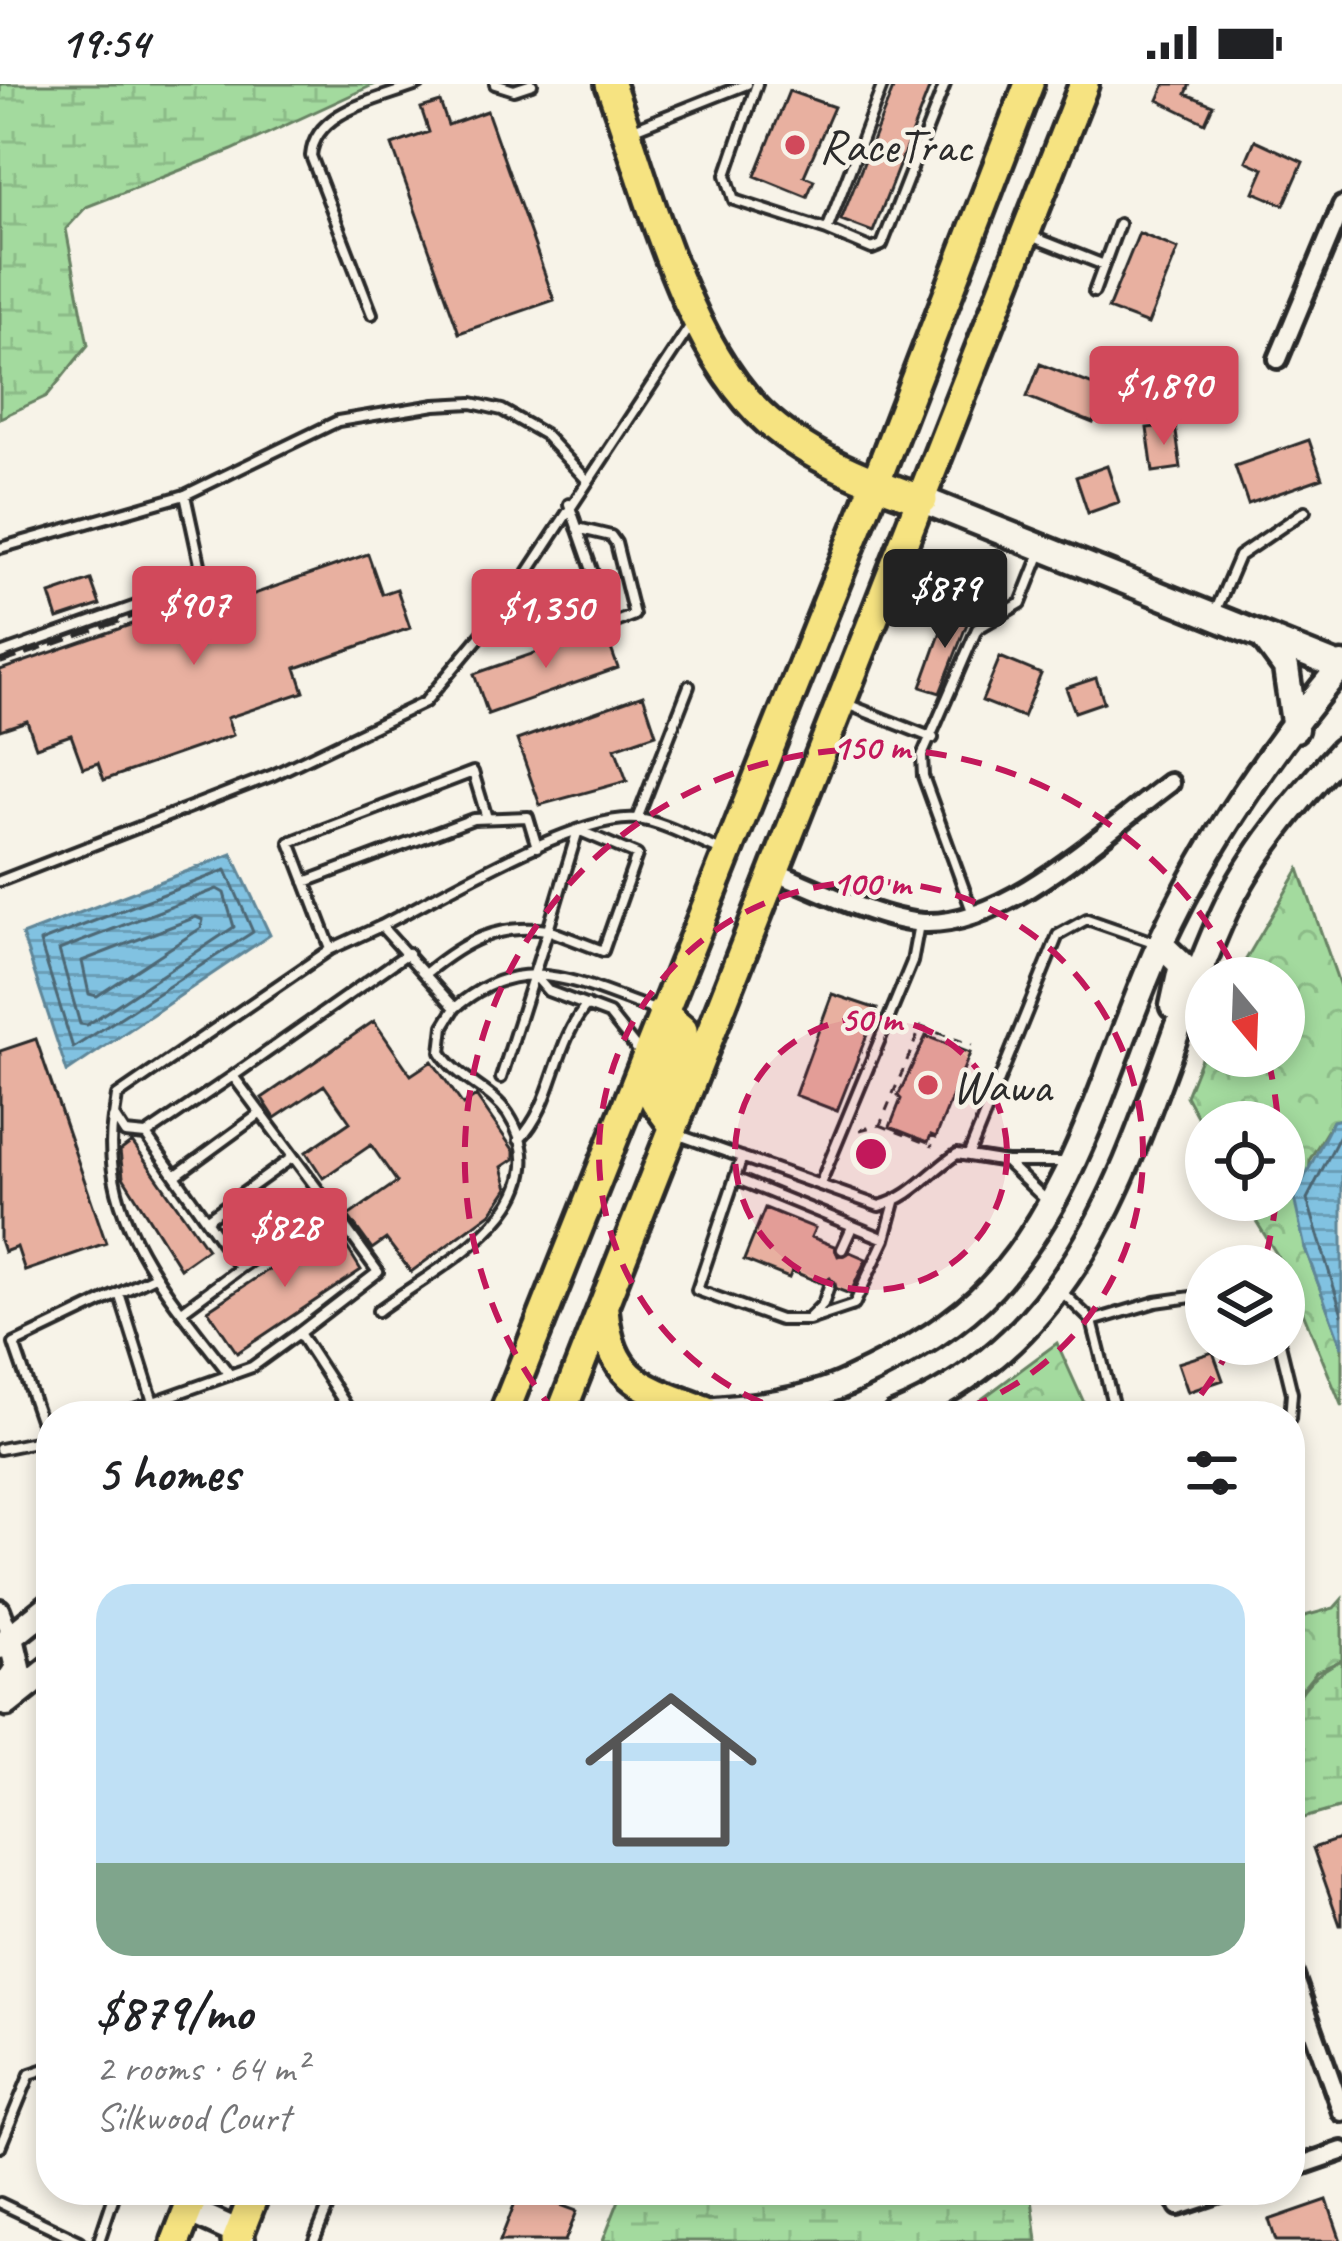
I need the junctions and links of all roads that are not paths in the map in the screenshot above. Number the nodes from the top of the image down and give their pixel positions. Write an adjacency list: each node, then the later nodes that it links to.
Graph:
1 (419, 84): 18 (lane)
2 (495, 84): 3 (lane)
3 (532, 84)
4 (610, 84): 11 (main road)
5 (747, 84): 11 (lane)
6 (757, 84): 14 (lane)
7 (883, 84): 14 (lane)
8 (944, 84): 14 (lane)
9 (1028, 84): 22 (main road)
10 (1084, 84): 15 (main road)
11 (627, 131): 19 (main road)
12 (1342, 206): 20 (street)
13 (1120, 224): 16 (lane)
14 (827, 230)
15 (1026, 234): 16 (lane); 24 (main road)
16 (1104, 265): 17 (lane)
17 (1094, 292)
18 (372, 314)
19 (697, 316): 21 (lane); 22 (main road)
20 (1278, 359)
21 (586, 478): 23 (lane); 25 (lane)
22 (875, 484): 24 (main road); 44 (main road)
23 (185, 495): 28 (lane); 32 (lane)
24 (923, 500): 29 (main road); 35 (main road)
25 (568, 504): 27 (lane); 46 (lane)
26 (1305, 511): 30 (lane)
27 (577, 528): 27 (lane)
28 (0, 548)
29 (1043, 549): 30 (main road); 37 (lane)
30 (1214, 617): 31 (main road)
31 (1263, 636): 33 (main road); 36 (main road)
32 (0, 654)
33 (1341, 667): 36 (main road)
34 (689, 686): 41 (lane)
35 (842, 703): 37 (lane); 45 (main road)
36 (1295, 728): 52 (main road)
37 (933, 738): 48 (lane)
38 (1342, 751): 63 (main road)
39 (1170, 783): 48 (street)
40 (487, 818): 43 (lane); 47 (lane); 47 (lane)
41 (637, 819): 42 (lane); 44 (lane)
42 (578, 830): 43 (lane); 51 (lane); 51 (lane)
43 (537, 847): 50 (lane)
44 (725, 852): 59 (main road)
45 (775, 872): 49 (street); 66 (main road)
46 (0, 881)
47 (305, 882): 53 (lane)
48 (974, 916): 49 (street)
49 (920, 923): 76 (lane)
50 (381, 926): 53 (lane); 54 (lane)
51 (548, 930): 55 (lane); 56 (lane)
52 (1160, 944): 63 (main road); 69 (lane); 73 (main road)
53 (332, 949): 65 (lane)
54 (408, 953): 55 (lane); 61 (lane)
55 (426, 973): 58 (lane)
56 (535, 975): 57 (lane); 58 (lane); 59 (lane); 62 (lane)
57 (587, 1006): 60 (lane); 68 (lane)
58 (455, 1008): 68 (lane)
59 (662, 1012): 60 (main road); 66 (main road)
60 (644, 1059): 101 (main road)
61 (233, 1076): 64 (lane); 67 (lane)
62 (501, 1078)
63 (1148, 1107): 87 (main road)
64 (261, 1114): 70 (lane); 74 (lane)
65 (113, 1116): 67 (lane); 85 (lane)
66 (673, 1130): 71 (lane); 90 (main road)
67 (146, 1135): 74 (lane)
68 (520, 1140): 92 (lane)
69 (969, 1154): 72 (lane); 77 (lane)
70 (293, 1157): 79 (lane); 80 (lane)
71 (742, 1157): 75 (lane); 76 (lane)
72 (1006, 1162): 73 (lane); 78 (lane)
73 (1070, 1162): 78 (main road)
74 (175, 1176): 80 (lane)
75 (735, 1178): 81 (lane); 93 (lane)
76 (820, 1185): 77 (lane)
77 (895, 1202): 82 (lane)
78 (1049, 1203): 104 (main road)
79 (330, 1206): 84 (lane); 95 (lane)
80 (206, 1220): 84 (lane)
81 (852, 1227): 82 (lane); 83 (lane)
82 (885, 1239): 93 (lane)
83 (842, 1249)
84 (240, 1268): 91 (lane)
85 (155, 1276): 88 (lane); 91 (lane)
86 (830, 1286): 93 (lane)
87 (1060, 1290): 94 (lane); 105 (main road)
88 (119, 1293): 98 (lane); 108 (lane)
89 (1185, 1298): 94 (lane)
90 (603, 1306): 102 (main road); 103 (main road)
91 (182, 1311): 97 (lane)
92 (378, 1311)
93 (807, 1320)
94 (1092, 1322): 106 (lane)
95 (299, 1333): 97 (lane); 100 (lane)
96 (1285, 1365): 107 (lane)
97 (230, 1375): 99 (lane)
98 (153, 1401)
99 (156, 1401)
100 (343, 1401)
101 (509, 1401)
102 (566, 1401)
103 (682, 1401)
104 (783, 1401)
105 (920, 1401)
106 (1112, 1401)
107 (1291, 1401)
108 (36, 1404)
109 (36, 1442): 110 (lane)
110 (0, 1450)
111 (0, 1609): 113 (street)
112 (36, 1617): 113 (main road)
113 (5, 1642): 115 (main road)
114 (36, 1680): 116 (main road)
115 (0, 1695)
116 (0, 1708)
117 (1305, 2007): 119 (street)
118 (36, 2072): 120 (lane)
119 (1342, 2112)
120 (0, 2147)
121 (1342, 2151): 122 (street)
122 (1305, 2164)
123 (0, 2203): 132 (lane)
124 (111, 2205): 133 (lane)
125 (190, 2205): 134 (main road)
126 (198, 2205): 131 (main road)
127 (251, 2205): 131 (main road)
128 (329, 2205): 135 (lane)
129 (1181, 2205): 130 (street)
130 (1178, 2206)
131 (239, 2238)
132 (80, 2241)
133 (99, 2241)
134 (176, 2241)
135 (314, 2241)

